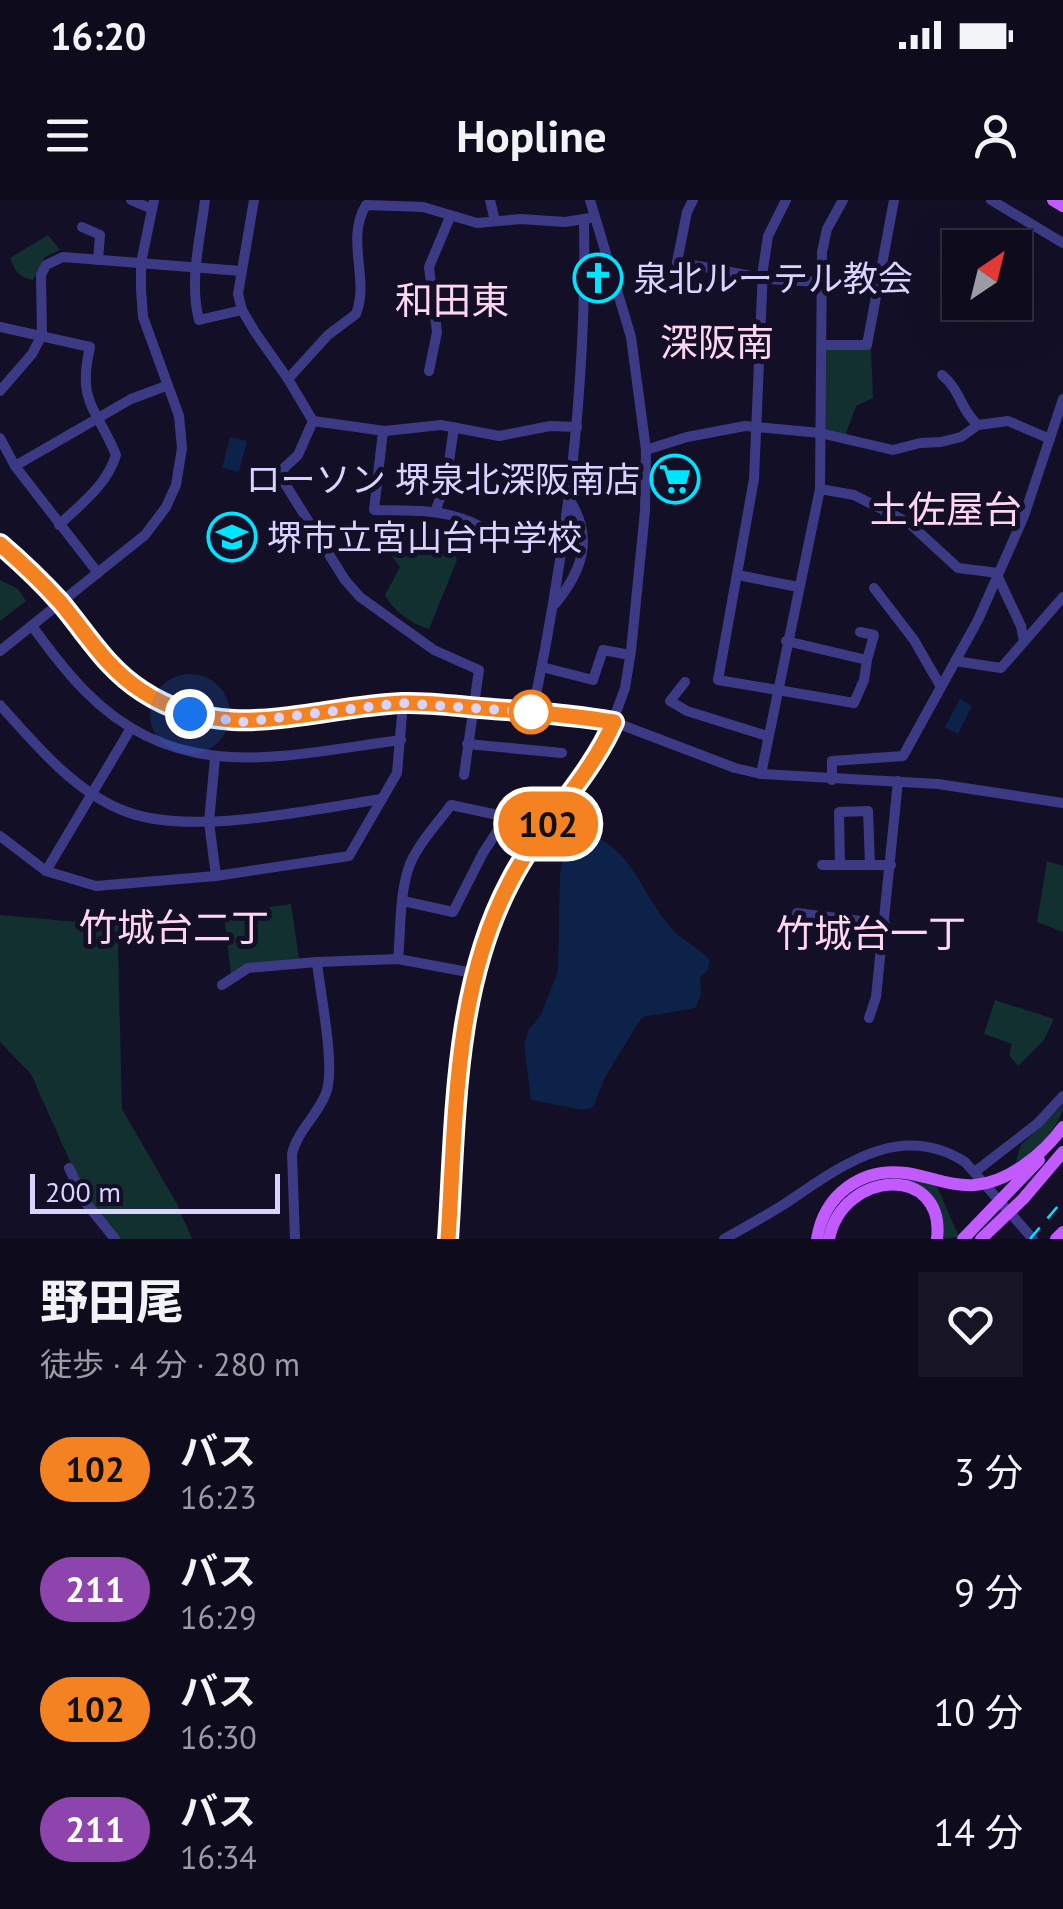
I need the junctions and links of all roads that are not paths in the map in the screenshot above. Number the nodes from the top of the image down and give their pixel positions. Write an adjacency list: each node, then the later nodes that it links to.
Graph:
1 (132, 200): 13 (street)
2 (204, 200): 22 (street)
3 (254, 200): 23 (street)
4 (490, 200): 17 (street)
5 (590, 200): 16 (street)
6 (693, 200): 24 (street)
7 (786, 200): 24 (street)
8 (844, 200): 25 (street)
9 (992, 200): 19 (street)
10 (1052, 200): 14 (main road)
11 (891, 201): 29 (street)
12 (364, 203): 15 (street); 32 (street)
13 (153, 204): 21 (street)
14 (1063, 206)
15 (450, 216): 17 (street); 30 (street)
16 (590, 218): 17 (street); 41 (street); 46 (street)
17 (495, 221)
18 (82, 227): 20 (street)
19 (1063, 243)
20 (98, 260): 21 (street); 28 (street)
21 (140, 263): 22 (street); 33 (street)
22 (195, 268): 23 (street); 26 (street)
23 (241, 270): 26 (street)
24 (762, 278): 25 (street); 39 (street)
25 (820, 282): 29 (street)
26 (242, 310): 32 (street)
27 (0, 326): 28 (street)
28 (42, 334): 34 (street); 36 (street)
29 (822, 345): 43 (street)
30 (429, 371)
31 (942, 375): 38 (street)
32 (288, 378): 37 (street)
33 (166, 386): 36 (street); 54 (street)
34 (0, 391)
35 (1063, 399): 45 (street)
36 (97, 418): 47 (street); 51 (street)
37 (312, 422): 42 (street); 77 (street)
38 (978, 425): 43 (street); 45 (street)
39 (757, 426): 43 (street); 46 (street); 56 (street)
40 (454, 427): 41 (street); 42 (street); 50 (street)
41 (577, 427): 49 (street)
42 (382, 431): 50 (street)
43 (820, 433): 48 (street)
44 (0, 438): 47 (street)
45 (1050, 440): 55 (street)
46 (646, 450): 67 (street)
47 (15, 466): 51 (street)
48 (820, 489): 55 (street); 57 (street)
49 (568, 499): 61 (street); 61 (street)
50 (435, 512): 52 (street)
51 (59, 525): 54 (street)
52 (479, 526)
53 (0, 544): 60 (street)
54 (98, 573): 60 (street)
55 (997, 574): 65 (street); 69 (street)
56 (738, 576): 57 (street); 73 (street)
57 (798, 587): 64 (street)
58 (874, 588): 72 (street)
59 (1063, 597): 65 (street)
60 (60, 603): 62 (street); 75 (street)
61 (554, 605): 70 (street)
62 (32, 626): 66 (street); 79 (street)
63 (860, 632): 68 (street)
64 (786, 641): 68 (street); 73 (street)
65 (1024, 641): 69 (street)
66 (0, 651)
67 (630, 655): 70 (street); 78 (street)
68 (867, 660): 73 (street)
69 (956, 661): 72 (street)
70 (542, 666): 74 (street)
71 (685, 682): 80 (street)
72 (942, 687): 87 (street)
73 (776, 689): 80 (street)
74 (536, 694)
75 (402, 703): 77 (street); 81 (street)
76 (0, 705): 89 (street)
77 (471, 707): 78 (street); 82 (street)
78 (614, 722): 85 (street); 105 (street)
79 (130, 728): 84 (street); 89 (street)
80 (767, 736): 85 (street)
81 (401, 740): 84 (street); 90 (street)
82 (467, 744): 83 (street); 86 (street)
83 (562, 753)
84 (214, 758): 92 (street)
85 (760, 774): 87 (street)
86 (464, 775)
87 (832, 780): 88 (street)
88 (898, 781): 91 (street); 97 (street)
89 (92, 792): 92 (street); 98 (street)
90 (382, 799): 92 (street); 99 (street)
91 (1063, 803)
92 (209, 822): 99 (street)
93 (0, 836): 98 (street)
94 (822, 865): 95 (street)
95 (840, 865): 96 (street); 96 (street)
96 (870, 865): 97 (street)
97 (891, 865): 102 (street)
98 (46, 871): 99 (street)
99 (216, 876)
100 (403, 901): 100 (street); 103 (street)
101 (797, 913): 102 (street)
102 (884, 924): 107 (street)
103 (398, 959): 104 (street); 105 (street)
104 (316, 962): 106 (street); 115 (street)
105 (474, 973): 116 (street)
106 (222, 985)
107 (869, 1018)
108 (1063, 1096): 112 (street)
109 (1060, 1130): 118 (main road); 121 (main road)
110 (1063, 1152): 122 (main road)
111 (69, 1168): 114 (street)
112 (977, 1172): 117 (street); 123 (street)
113 (1063, 1232): 124 (main road)
114 (116, 1239)
115 (296, 1239)
116 (448, 1239)
117 (724, 1239)
118 (817, 1239)
119 (829, 1239): 120 (main road)
120 (937, 1239)
121 (962, 1239)
122 (982, 1239)
123 (1033, 1239)
124 (1056, 1239)

